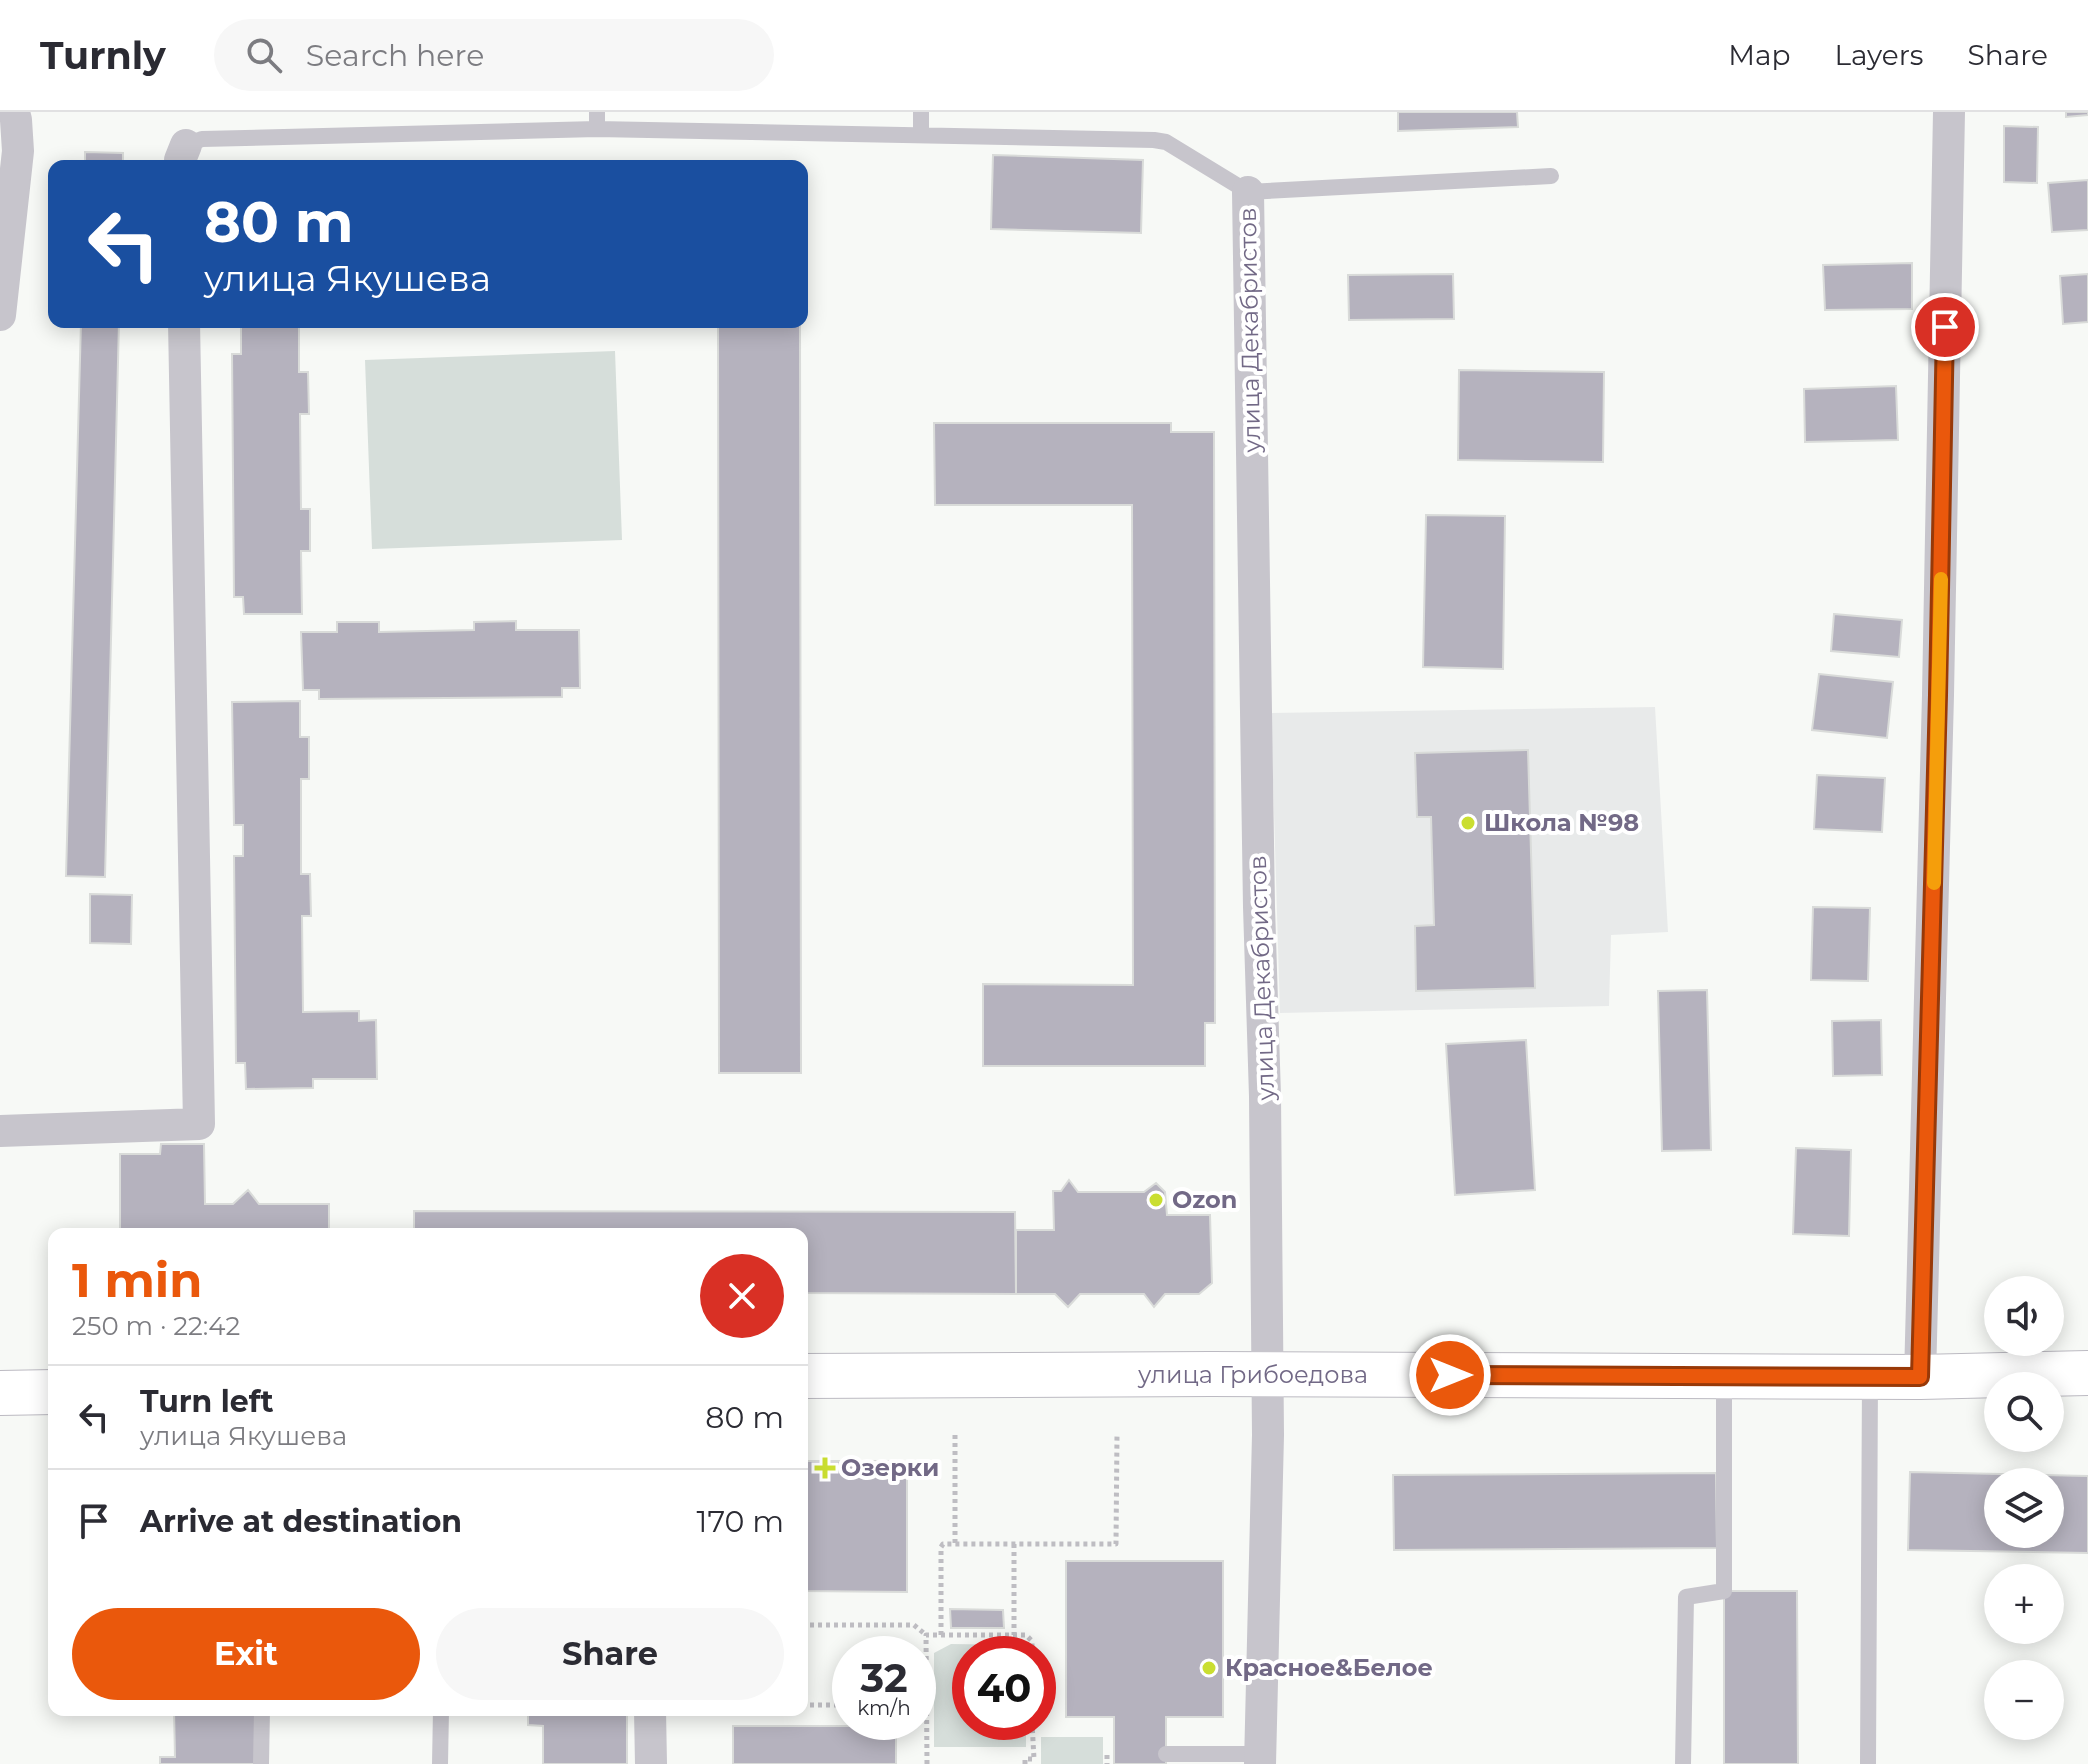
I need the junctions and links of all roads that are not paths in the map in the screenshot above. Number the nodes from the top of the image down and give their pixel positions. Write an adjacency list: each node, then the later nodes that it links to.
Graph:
1 (14, 112): 10 (street)
2 (597, 112): 5 (lane)
3 (921, 112): 6 (lane)
4 (1949, 112): 18 (street)
5 (597, 129): 6 (lane); 7 (lane)
6 (921, 135): 9 (lane)
7 (183, 156)
8 (1551, 176): 9 (lane)
9 (1248, 192): 14 (street, улица Декабристов)
10 (0, 315)
11 (184, 328): 12 (street)
12 (0, 1131)
13 (2088, 1373): 18 (street, улица Грибоедова)
14 (1268, 1374): 15 (street, улица Грибоедова); 16 (street, улица Грибоедова); 25 (street, улица Декабристов)
15 (808, 1376)
16 (1724, 1376): 17 (street, улица Грибоедова); 29 (lane)
17 (1870, 1377): 18 (street, улица Грибоедова); 30 (lane)
18 (1920, 1377)
19 (48, 1392): 20 (street)
20 (0, 1393)
21 (262, 1716): 26 (lane)
22 (441, 1716): 27 (lane)
23 (650, 1716): 28 (street)
24 (1166, 1754): 25 (lane)
25 (1260, 1759)
26 (261, 1764)
27 (440, 1764)
28 (651, 1764)
29 (1683, 1764)
30 (1868, 1764)

